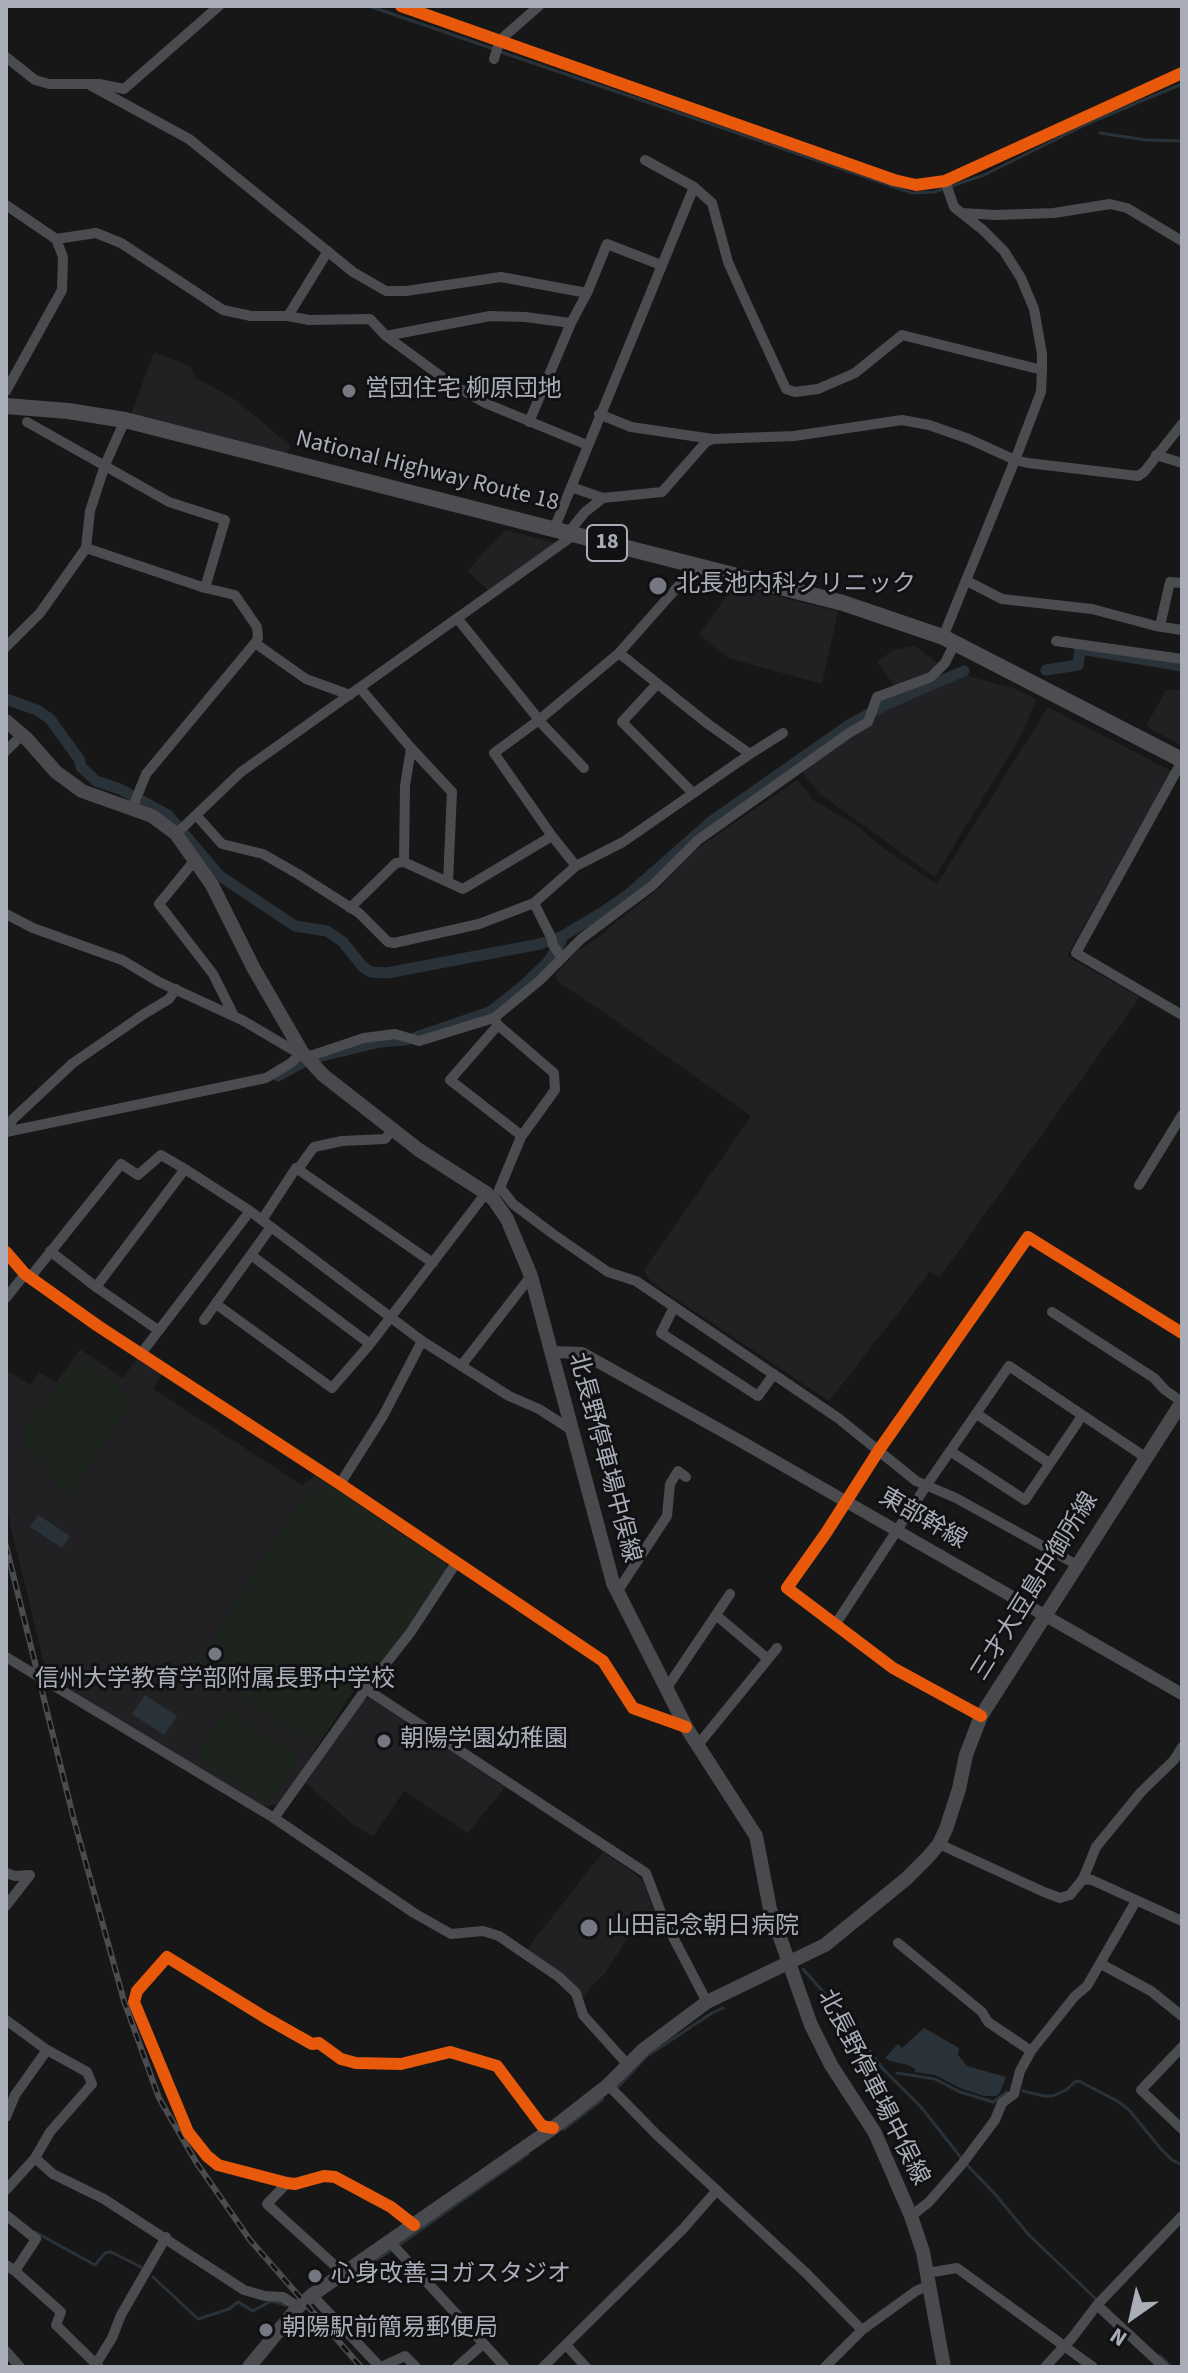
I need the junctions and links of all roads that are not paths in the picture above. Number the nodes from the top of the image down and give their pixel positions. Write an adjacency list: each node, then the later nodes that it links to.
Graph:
1 (219, 6): 8 (street)
2 (401, 6): 4 (street)
3 (539, 6): 4 (street)
4 (499, 42): 6 (street); 10 (street)
5 (6, 57): 8 (street)
6 (494, 59)
7 (1182, 73): 10 (street)
8 (90, 85): 16 (street)
9 (645, 160): 11 (street)
10 (947, 186): 13 (street)
11 (694, 187): 17 (street); 22 (street)
12 (6, 205): 14 (street)
13 (962, 213): 15 (street); 22 (street)
14 (56, 239): 19 (street); 23 (street)
15 (1182, 241)
16 (328, 251): 18 (street); 19 (street)
17 (661, 265): 18 (street); 25 (street)
18 (587, 293): 20 (street)
19 (288, 316): 21 (street)
20 (571, 323): 21 (street); 28 (street)
21 (386, 336): 28 (street)
22 (1042, 370): 33 (street)
23 (6, 391)
24 (6, 406): 26 (highway, National Highway Route 18 / 18)
25 (599, 414): 30 (street); 31 (street)
26 (125, 420): 35 (street); 38 (highway, National Highway Route 18 / 18)
27 (27, 422): 35 (street)
28 (529, 422): 31 (street)
29 (1182, 424): 32 (street)
30 (713, 439): 33 (street); 37 (street)
31 (587, 445): 36 (street)
32 (1156, 455): 33 (street); 34 (street)
33 (1015, 460): 41 (street)
34 (1182, 463)
35 (105, 465): 39 (street); 43 (street)
36 (571, 487): 37 (street); 38 (street)
37 (603, 498): 38 (street)
38 (565, 532): 40 (highway, National Highway Route 18 / 18); 44 (street)
39 (86, 548): 43 (street); 50 (street)
40 (696, 566): 47 (highway, National Highway Route 18 / 18); 51 (street)
41 (967, 581): 45 (street); 47 (street)
42 (1182, 583): 45 (street)
43 (205, 588): 49 (street)
44 (457, 618): 54 (street); 55 (street)
45 (1160, 626): 46 (street)
46 (1182, 630)
47 (949, 640): 62 (highway, National Highway Route 18 / 18); 76 (street)
48 (1056, 641): 52 (street)
49 (255, 643): 54 (street); 65 (street)
50 (6, 647)
51 (619, 653): 53 (street); 55 (street)
52 (1182, 659)
53 (657, 684): 61 (street); 64 (street)
54 (355, 692): 59 (street); 66 (street)
55 (539, 720): 63 (street); 68 (street)
56 (6, 721): 58 (main road, 北長野停車場中俣線)
57 (783, 733): 61 (street)
58 (22, 735): 60 (street); 65 (main road, 北長野停車場中俣線)
59 (411, 748): 70 (street); 72 (street)
60 (6, 751)
61 (750, 754): 64 (street)
62 (1182, 760): 78 (street)
63 (584, 768)
64 (693, 793): 71 (street)
65 (135, 802): 67 (main road, 北長野停車場中俣線)
66 (196, 815): 67 (street); 74 (street)
67 (180, 830): 69 (main road, 北長野停車場中俣線)
68 (552, 836): 71 (street); 72 (street)
69 (195, 860): 79 (street); 81 (main road, 北長野停車場中俣線)
70 (404, 862): 72 (street); 74 (street)
71 (576, 866): 73 (street)
72 (448, 882)
73 (534, 903): 74 (street); 76 (street)
74 (350, 908)
75 (6, 914): 77 (street)
76 (556, 947): 80 (street)
77 (176, 989): 79 (street); 84 (street)
78 (1182, 1015)
79 (234, 1016): 81 (street)
80 (496, 1022): 81 (street); 85 (street); 85 (street)
81 (304, 1054): 83 (main road, 北長野停車場中俣線); 84 (street)
82 (1182, 1115): 88 (street)
83 (393, 1129): 87 (street); 89 (main road, 北長野停車場中俣線)
84 (6, 1132)
85 (522, 1136): 89 (street)
86 (185, 1169): 90 (street); 92 (street); 98 (street)
87 (298, 1169): 91 (street); 95 (street)
88 (1139, 1185)
89 (493, 1193): 95 (street); 97 (main road, 北長野停車場中俣線); 101 (street)
90 (250, 1211): 91 (street); 105 (street)
91 (266, 1224): 94 (street); 103 (street)
92 (50, 1251): 96 (street); 98 (street)
93 (6, 1252): 96 (street)
94 (251, 1255): 100 (street); 108 (street)
95 (433, 1263): 103 (street)
96 (25, 1274): 99 (street); 110 (street)
97 (531, 1276): 109 (main road, 北長野停車場中俣線); 111 (street)
98 (96, 1287): 105 (street)
99 (6, 1298)
100 (216, 1304): 104 (street); 108 (street)
101 (674, 1307): 112 (street); 112 (street)
102 (1052, 1312): 113 (street)
103 (391, 1318): 107 (street); 108 (street)
104 (204, 1320)
105 (158, 1330): 110 (street)
106 (1182, 1333): 117 (street)
107 (422, 1341): 111 (street); 122 (street)
108 (370, 1344)
109 (552, 1352): 116 (main road, 北長野停車場中俣線); 124 (street, 東部幹線)
110 (140, 1355): 122 (street)
111 (461, 1366): 116 (street)
112 (774, 1374): 117 (street)
113 (1182, 1402): 119 (main road, 三才大豆島中御所線)
114 (977, 1414): 115 (street); 118 (street); 120 (street)
115 (1082, 1416): 119 (street); 120 (street)
116 (570, 1429): 128 (main road, 北長野停車場中俣線)
117 (879, 1450): 123 (street); 124 (street)
118 (950, 1451): 120 (street); 123 (street)
119 (1145, 1457): 127 (main road, 三才大豆島中御所線)
120 (1049, 1463)
121 (686, 1477): 128 (street)
122 (340, 1484): 126 (street)
123 (926, 1486): 125 (street); 127 (street)
124 (846, 1502): 125 (street, 東部幹線); 132 (street)
125 (897, 1531): 131 (street, 東部幹線); 132 (street)
126 (456, 1563): 136 (street); 140 (street)
127 (1077, 1565): 131 (main road, 三才大豆島中御所線)
128 (617, 1592): 137 (main road, 北長野停車場中俣線)
129 (730, 1594): 130 (street)
130 (716, 1615): 135 (street); 137 (street)
131 (1046, 1616): 138 (street, 東部幹線); 139 (main road, 三才大豆島中御所線)
132 (835, 1625): 139 (street)
133 (777, 1648): 135 (street)
134 (6, 1657): 143 (street)
135 (768, 1659): 141 (street)
136 (366, 1689): 143 (street); 153 (street)
137 (666, 1689): 140 (main road, 北長野停車場中俣線)
138 (1182, 1694)
139 (981, 1716): 144 (main road, 三才大豆島中御所線)
140 (686, 1727): 141 (main road, 北長野停車場中俣線)
141 (697, 1746): 151 (main road, 北長野停車場中俣線)
142 (1182, 1747): 146 (street)
143 (274, 1818): 159 (street)
144 (939, 1844): 146 (street); 151 (main road, 三才大豆島中御所線)
145 (6, 1873): 148 (street)
146 (1083, 1879): 147 (street)
147 (1136, 1901): 149 (street); 152 (street)
148 (6, 1906)
149 (1182, 1921)
150 (898, 1943): 158 (street)
151 (788, 1961): 153 (main road, 三才大豆島中御所線); 169 (main road, 北長野停車場中俣線)
152 (1101, 1964): 154 (street); 158 (street)
153 (707, 2002): 159 (main road, 三才大豆島中御所線)
154 (1182, 2016)
155 (6, 2020): 157 (street)
156 (1182, 2047): 163 (street)
157 (47, 2050): 161 (street); 164 (street)
158 (1031, 2051): 169 (street)
159 (628, 2065): 160 (main road, 三才大豆島中御所線)
160 (608, 2085): 162 (main road, 三才大豆島中御所線); 167 (street)
161 (6, 2117)
162 (553, 2128): 165 (street); 171 (main road, 三才大豆島中御所線)
163 (1182, 2129)
164 (35, 2158): 166 (street); 172 (street)
165 (287, 2183): 171 (street); 175 (street)
166 (6, 2190)
167 (717, 2190): 180 (street); 183 (street)
168 (6, 2215): 174 (street)
169 (911, 2216): 176 (main road, 北長野停車場中俣線)
170 (1182, 2216): 178 (street)
171 (414, 2225): 173 (main road, 三才大豆島中御所線)
172 (166, 2237): 179 (street); 185 (street)
173 (390, 2242): 175 (main road, 三才大豆島中御所線); 181 (street)
174 (10, 2268): 185 (street)
175 (342, 2272): 177 (main road, 三才大豆島中御所線)
176 (928, 2279): 180 (street); 182 (street); 195 (main road, 北長野停車場中俣線)
177 (312, 2295): 179 (main road, 三才大豆島中御所線); 188 (street)
178 (1100, 2302): 182 (street); 198 (street)
179 (298, 2307): 187 (main road, 三才大豆島中御所線)
180 (862, 2330): 194 (street)
181 (483, 2344): 190 (street); 191 (street)
182 (1066, 2345): 196 (street); 197 (street)
183 (567, 2346): 192 (street); 193 (street)
184 (6, 2351): 186 (street)
185 (98, 2366)
186 (20, 2367)
187 (249, 2367)
188 (380, 2367): 189 (street)
189 (416, 2367)
190 (457, 2367)
191 (505, 2367)
192 (543, 2367)
193 (586, 2367)
194 (825, 2367)
195 (944, 2367)
196 (1045, 2367)
197 (1093, 2367)
198 (1164, 2367)

